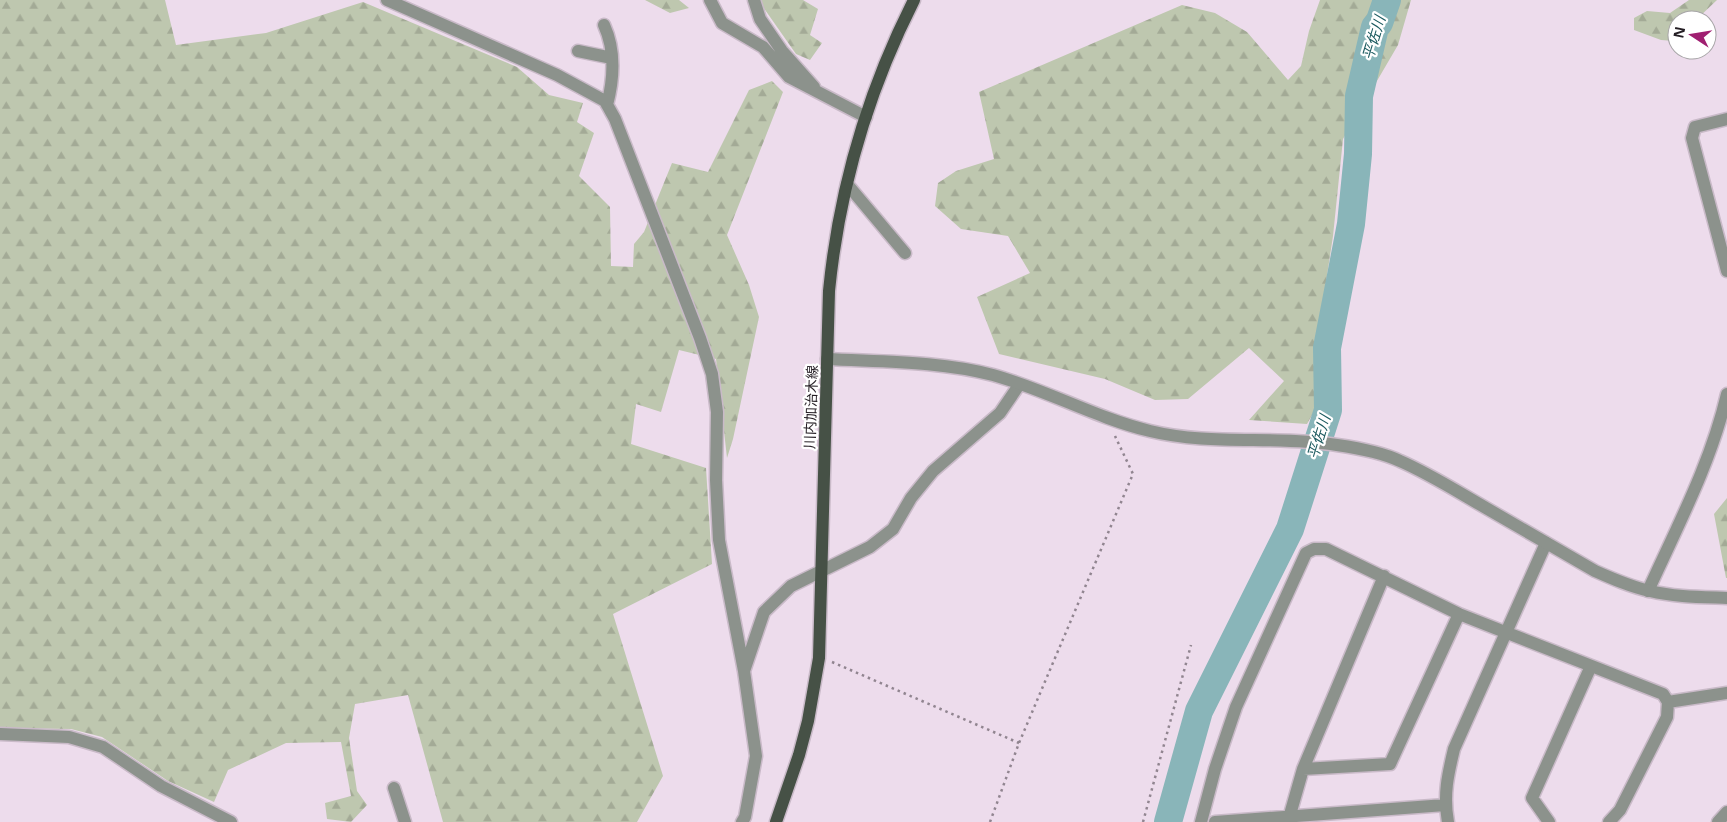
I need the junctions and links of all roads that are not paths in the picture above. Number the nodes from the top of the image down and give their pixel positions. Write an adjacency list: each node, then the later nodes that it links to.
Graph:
1 (387, 0): 9 (street)
2 (710, 0): 8 (street)
3 (754, 0): 8 (street)
4 (914, 0): 10 (main road, 川内加治木線)
5 (604, 25): 7 (street)
6 (578, 51): 7 (street)
7 (612, 58): 9 (street)
8 (823, 96): 10 (street)
9 (607, 105): 26 (street)
10 (866, 117): 12 (main road, 川内加治木線)
11 (1727, 119): 14 (street)
12 (846, 184): 13 (street); 15 (main road, 川内加治木線)
13 (905, 253)
14 (1727, 271)
15 (827, 359): 16 (street); 19 (main road, 川内加治木線)
16 (1019, 385): 18 (street); 19 (street)
17 (1727, 394): 21 (street)
18 (1546, 543): 21 (street); 24 (street)
19 (821, 572): 26 (street); 38 (main road, 川内加治木線)
20 (1384, 576): 23 (street); 30 (street); 39 (street)
21 (1648, 591): 22 (street)
22 (1727, 598)
23 (1459, 614): 24 (street); 30 (street)
24 (1505, 633): 25 (street); 32 (street)
25 (1591, 666): 28 (street); 42 (street)
26 (744, 671): 37 (street)
27 (1727, 693): 28 (street)
28 (1668, 702): 43 (street)
29 (0, 734): 35 (street)
30 (1303, 769): 34 (street)
31 (394, 788): 36 (street)
32 (1445, 805): 34 (street); 41 (street)
33 (1727, 812): 44 (street)
34 (1289, 818): 40 (street)
35 (232, 822)
36 (405, 822)
37 (742, 822)
38 (776, 822)
39 (1201, 822)
40 (1215, 822)
41 (1448, 822)
42 (1549, 822)
43 (1610, 822)
44 (1718, 822)

